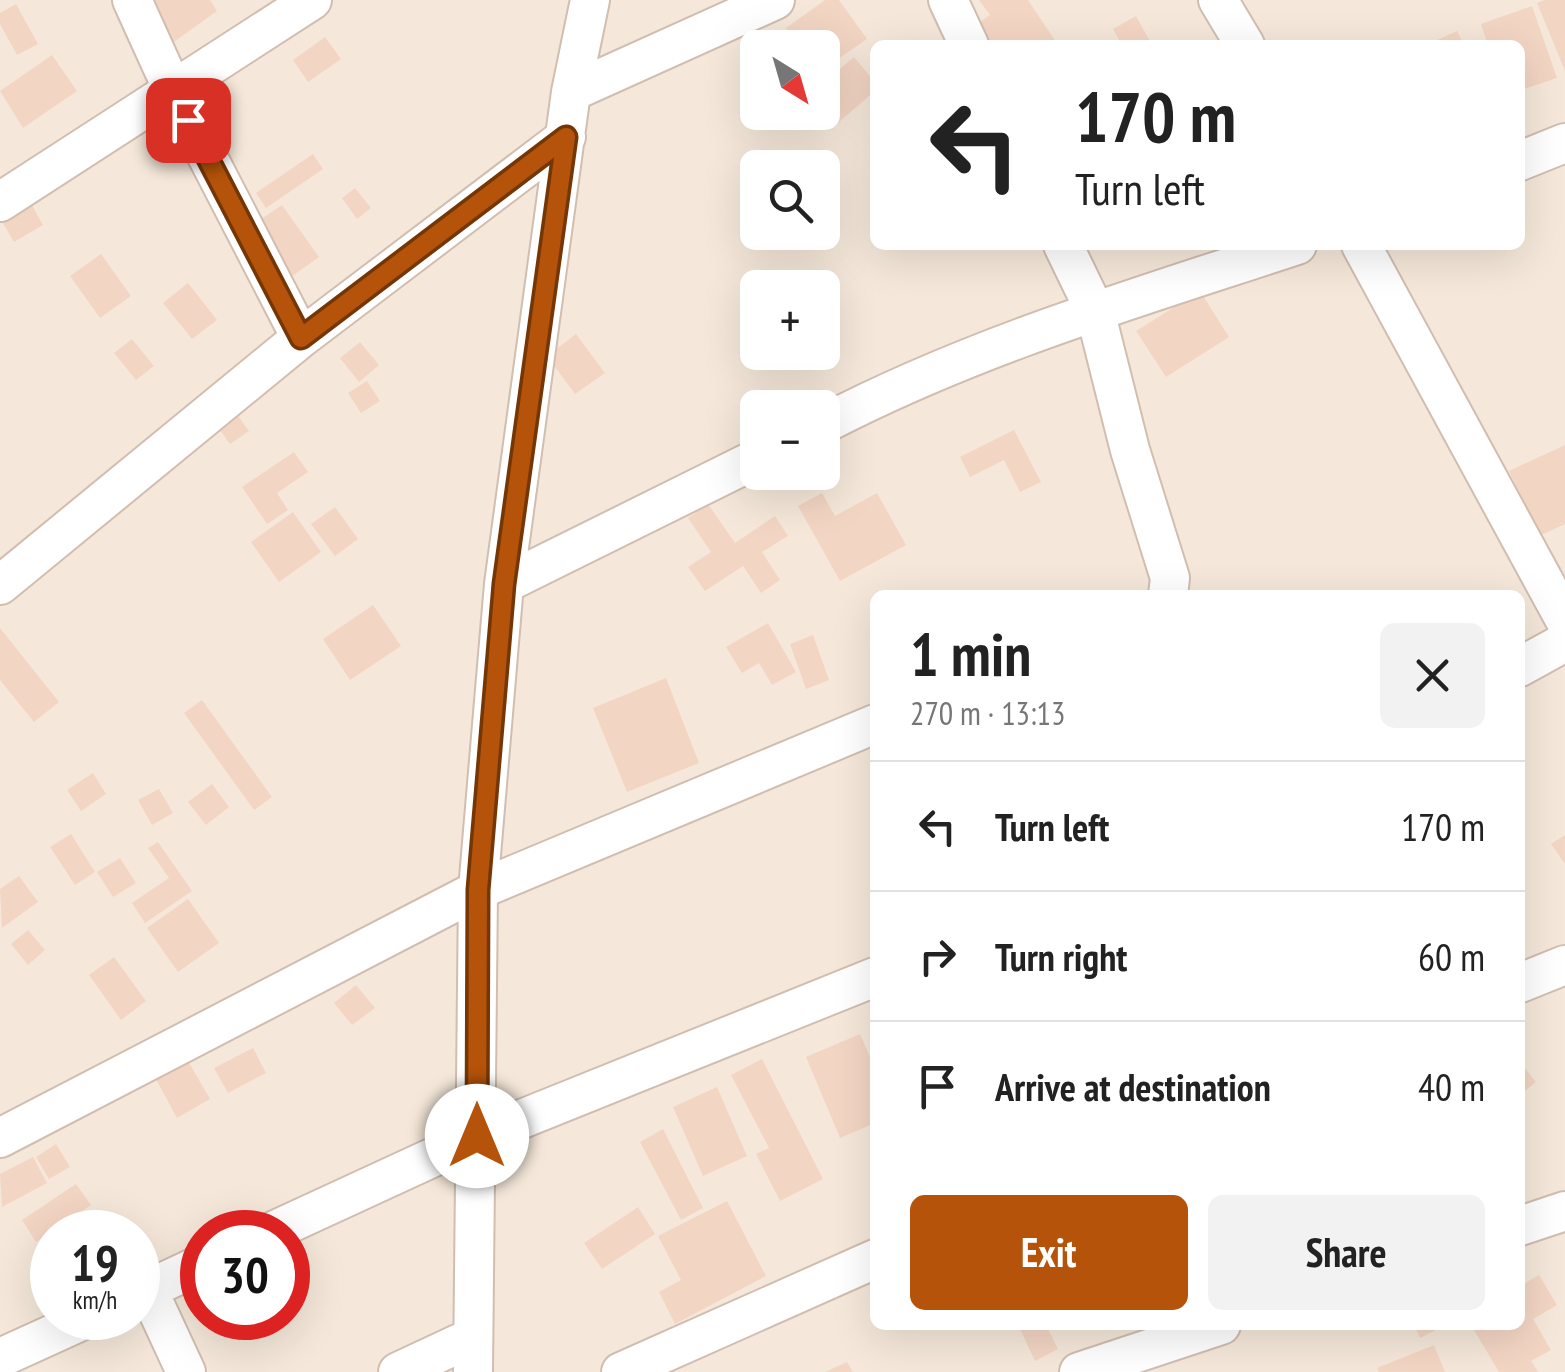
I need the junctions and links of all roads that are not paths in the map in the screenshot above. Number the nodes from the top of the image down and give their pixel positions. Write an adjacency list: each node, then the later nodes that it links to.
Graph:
1 (132, 0): 9 (street)
2 (312, 0): 9 (street)
3 (590, 0): 10 (street)
4 (775, 0): 10 (street)
5 (948, 0): 7 (street)
6 (1218, 0): 8 (street)
7 (967, 40)
8 (1241, 40)
9 (172, 88): 14 (street); 19 (street)
10 (571, 92): 11 (street)
11 (566, 137): 19 (street); 23 (street)
12 (1565, 143): 13 (street)
13 (1525, 158)
14 (0, 202)
15 (1066, 250): 18 (street)
16 (1282, 250): 18 (street)
17 (1365, 250): 25 (street)
18 (1095, 311): 20 (street); 24 (street)
19 (301, 338): 22 (street)
20 (840, 415)
21 (740, 467): 23 (street)
22 (0, 584)
23 (504, 584): 29 (street)
24 (1169, 590)
25 (1565, 620)
26 (1565, 642): 27 (street)
27 (1525, 664)
28 (870, 726): 29 (street)
29 (478, 890): 33 (street); 34 (street)
30 (1565, 965): 32 (street)
31 (870, 979): 33 (street)
32 (1525, 981)
33 (477, 1136): 36 (street); 42 (street)
34 (0, 1138)
35 (1565, 1211): 37 (street)
36 (310, 1214)
37 (1525, 1224)
38 (870, 1261): 46 (street)
39 (160, 1324): 44 (street)
40 (1206, 1330): 47 (street)
41 (40, 1340): 43 (street)
42 (473, 1354): 45 (street)
43 (0, 1358)
44 (186, 1372)
45 (398, 1372)
46 (621, 1372)
47 (1079, 1372)

